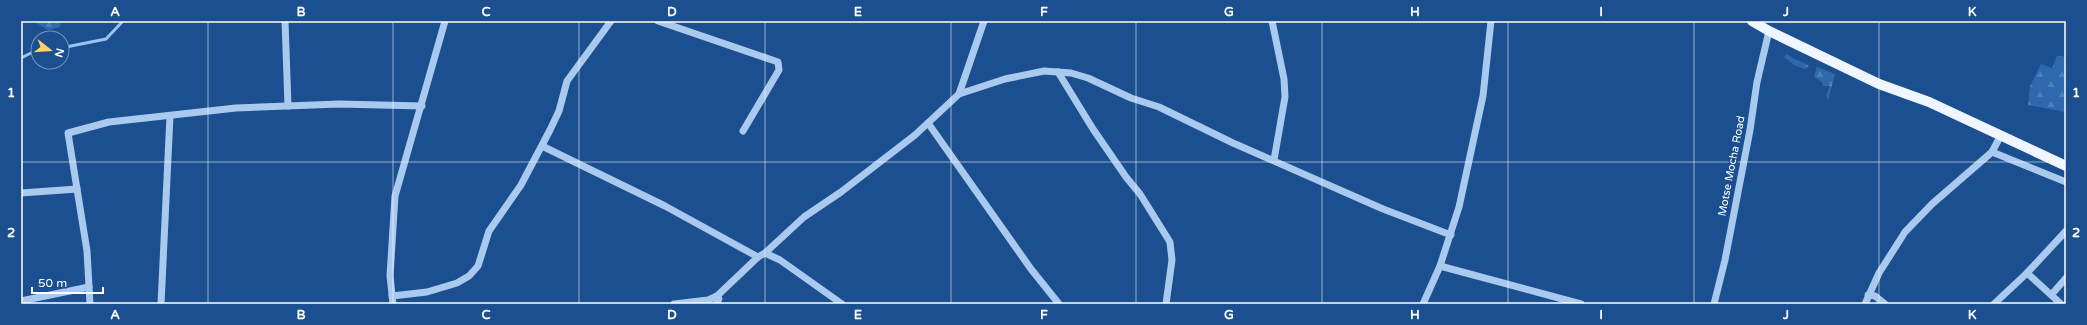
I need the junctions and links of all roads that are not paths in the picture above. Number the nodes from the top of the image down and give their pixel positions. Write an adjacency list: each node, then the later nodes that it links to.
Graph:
1 (285, 21): 12 (street)
2 (445, 21): 13 (street)
3 (611, 21): 18 (street)
4 (658, 21): 16 (street)
5 (984, 21): 11 (street)
6 (1272, 21): 20 (street)
7 (1491, 21): 26 (street)
8 (1752, 21): 9 (main road)
9 (1768, 31): 17 (main road); 48 (street, Motse Mocha Road)
10 (1058, 72): 11 (street); 20 (street); 45 (street)
11 (959, 94): 15 (street)
12 (288, 106): 13 (street); 14 (street)
13 (422, 106): 35 (street)
14 (170, 116): 23 (street); 39 (street)
15 (928, 123): 27 (street); 44 (street)
16 (743, 131)
17 (2001, 135): 19 (street); 21 (main road)
18 (542, 146): 28 (street); 35 (street)
19 (1992, 152): 22 (street); 33 (street)
20 (1274, 160): 26 (street)
21 (2066, 166)
22 (2066, 182)
23 (77, 189): 24 (street); 32 (street)
24 (21, 193)
25 (2066, 231): 30 (street)
26 (1451, 235): 29 (street)
27 (765, 253): 28 (street); 43 (street)
28 (758, 257): 36 (street)
29 (1440, 266): 46 (street); 47 (street)
30 (2027, 273): 34 (street); 51 (street)
31 (2066, 278): 34 (street)
32 (89, 287): 37 (street); 38 (street)
33 (1868, 294): 49 (street); 50 (street)
34 (2052, 294): 52 (street)
35 (392, 296): 40 (street)
36 (717, 296): 41 (street); 42 (street)
37 (21, 301)
38 (90, 304)
39 (161, 304)
40 (393, 304)
41 (674, 304)
42 (716, 304)
43 (842, 304)
44 (1059, 304)
45 (1166, 304)
46 (1423, 304)
47 (1581, 304)
48 (1714, 304)
49 (1865, 304)
50 (1885, 304)
51 (1994, 304)
52 (2061, 304)

